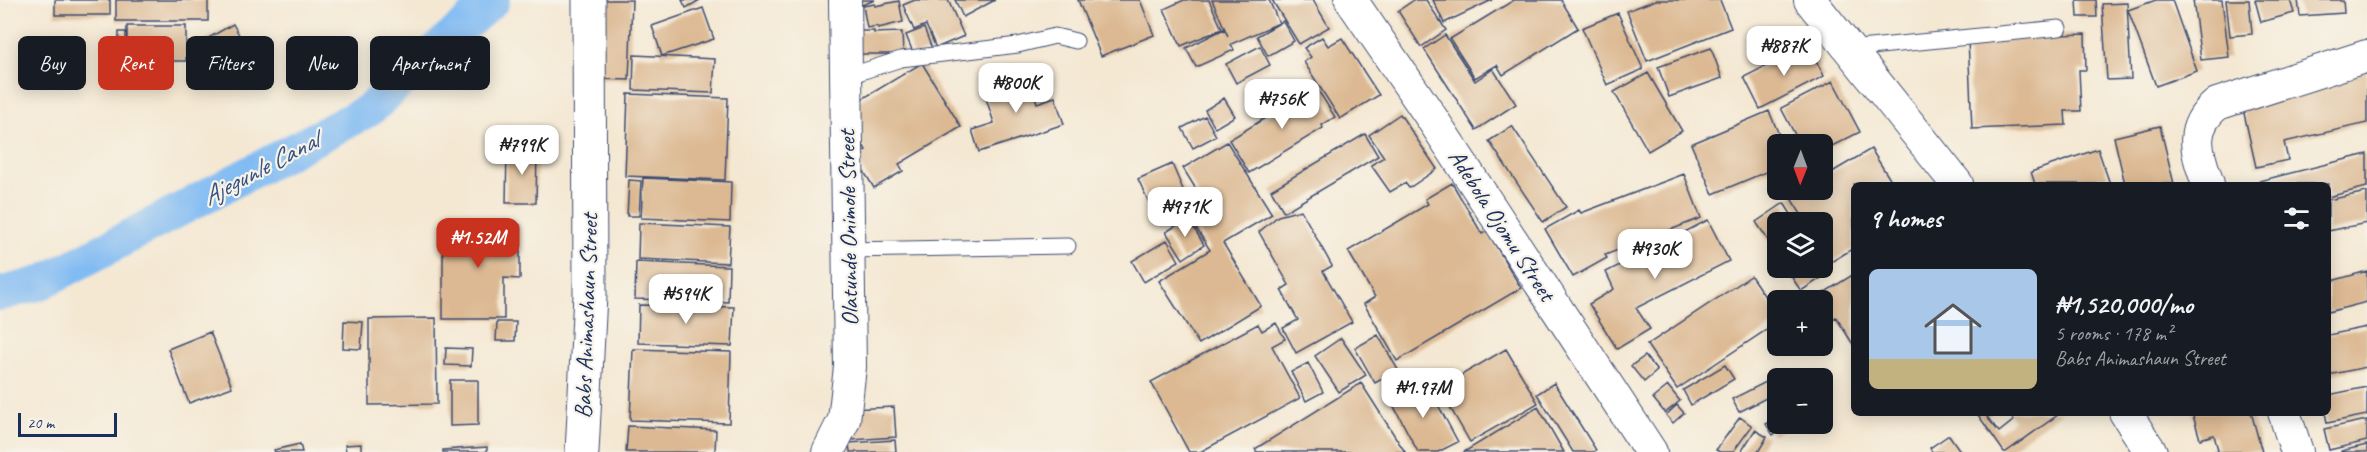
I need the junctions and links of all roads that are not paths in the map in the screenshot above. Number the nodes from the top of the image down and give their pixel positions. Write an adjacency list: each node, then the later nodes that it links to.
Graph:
1 (845, 0): 9 (street, Olatunde Onimole Street)
2 (1351, 0): 18 (street, Adebola Ojomu Street)
3 (1810, 0): 7 (street)
4 (589, 4): 16 (main road, Babs Animashaun Street)
5 (2059, 28): 7 (lane)
6 (1076, 41): 9 (lane)
7 (1850, 49): 10 (street)
8 (2367, 56): 11 (street)
9 (845, 77): 13 (street, Olatunde Onimole Street)
10 (1955, 182)
11 (2207, 182)
12 (1068, 246): 13 (lane)
13 (848, 249): 17 (street, Olatunde Onimole Street)
14 (2128, 416): 19 (street)
15 (2285, 416): 20 (street)
16 (582, 452)
17 (828, 452)
18 (1651, 452)
19 (2151, 452)
20 (2297, 452)

